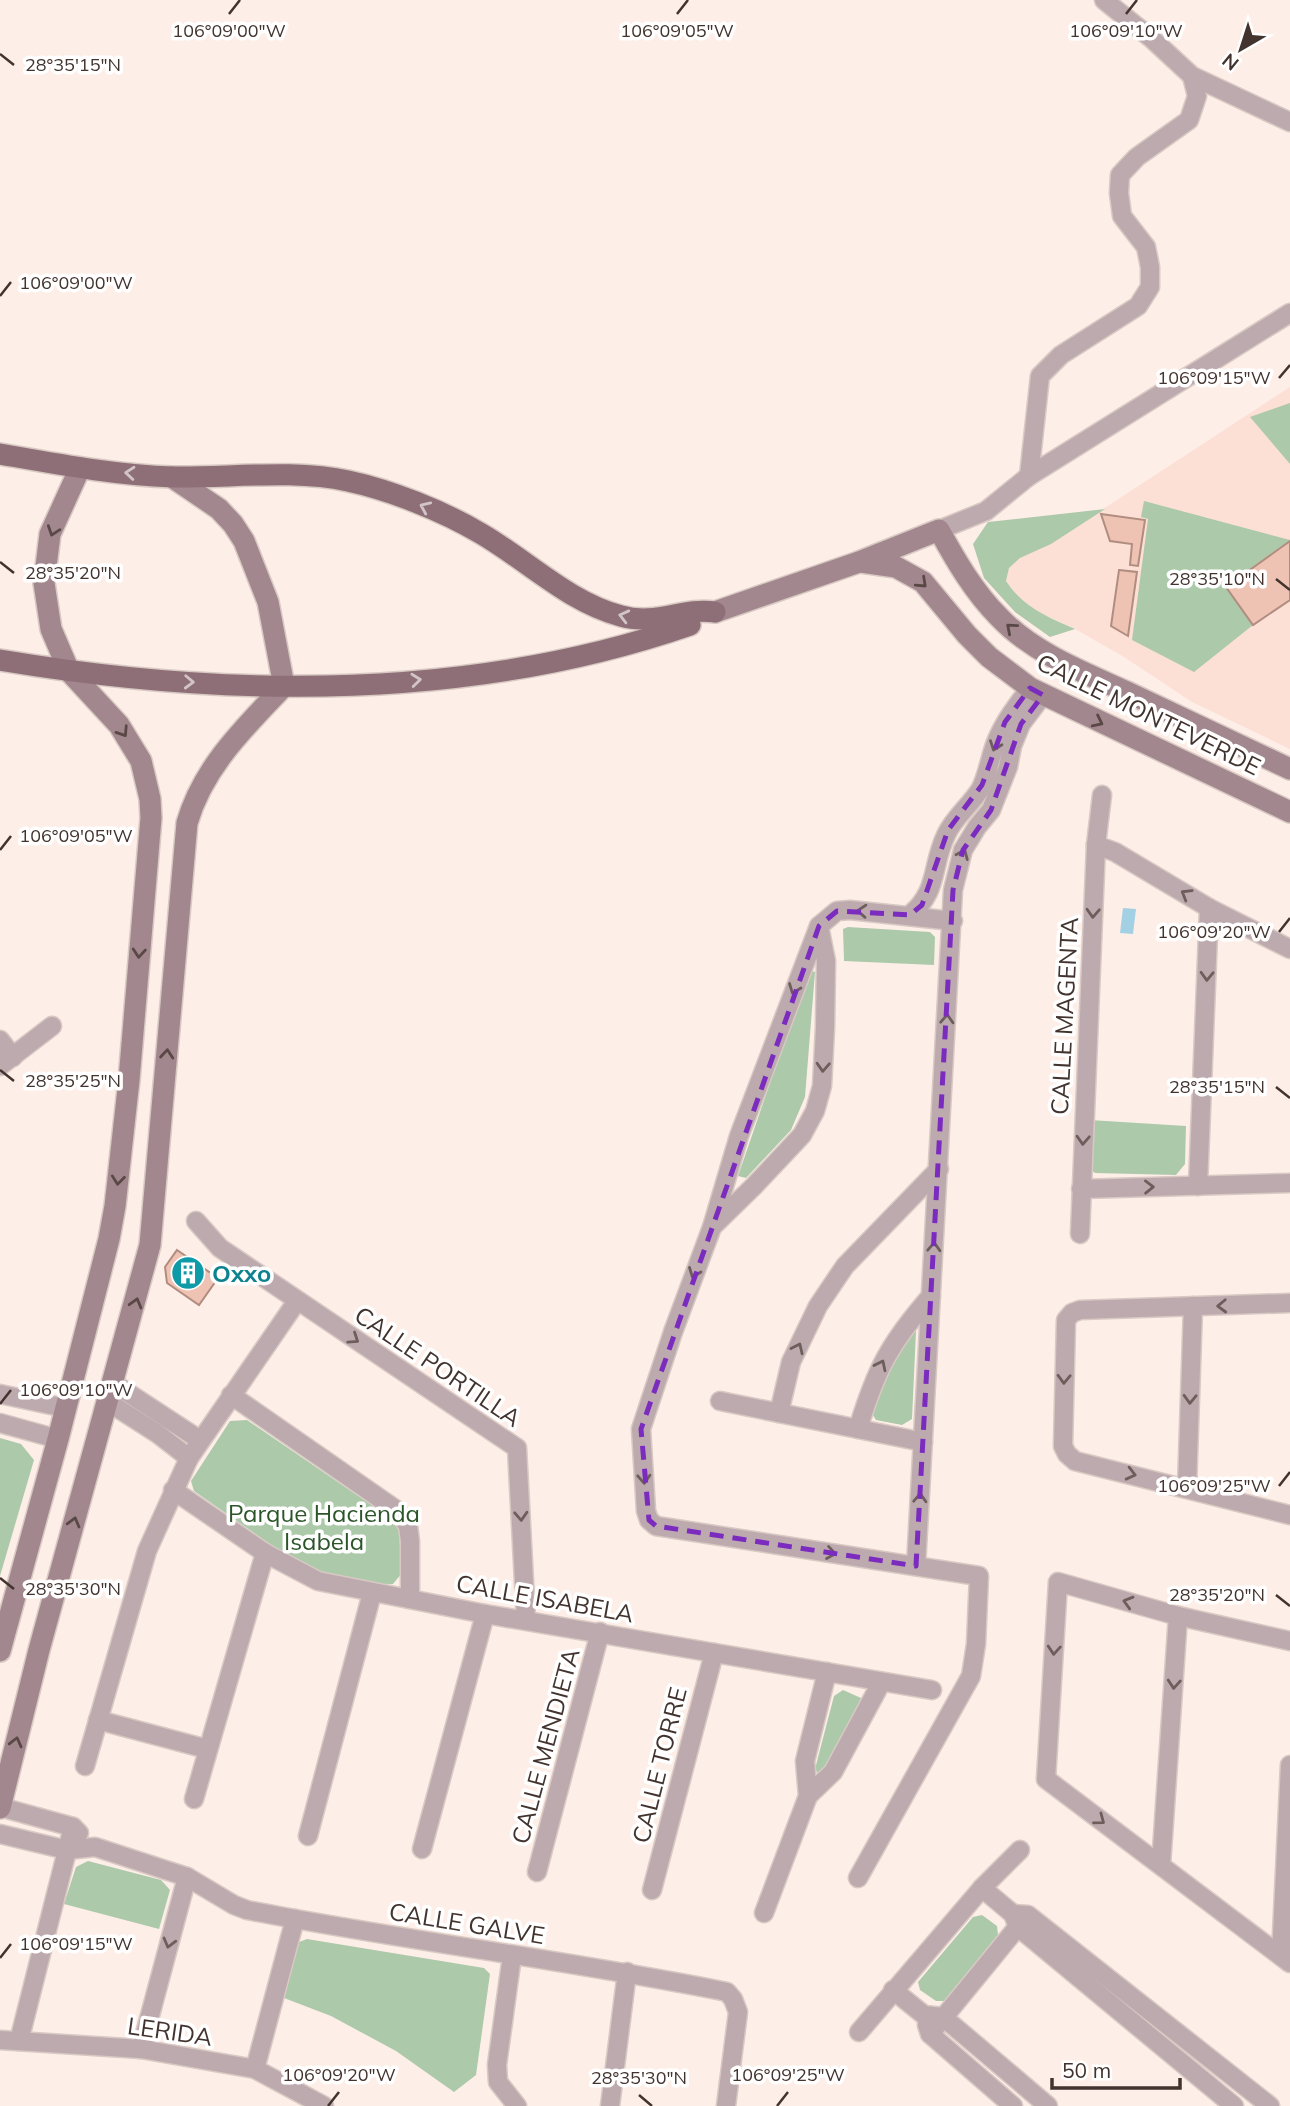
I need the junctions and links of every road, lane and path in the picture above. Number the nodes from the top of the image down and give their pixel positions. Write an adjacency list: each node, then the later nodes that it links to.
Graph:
1 (1104, 0): 2 (street)
2 (1192, 76): 3 (street); 7 (street)
3 (1290, 122)
4 (1290, 313): 7 (street)
5 (0, 454): 6 (main road)
6 (80, 468): 8 (main road, one-way to 6); 13 (main road, one-way to 13)
7 (1029, 475): 9 (street)
8 (172, 477): 11 (main road, one-way to 8); 14 (main road)
9 (939, 530): 10 (main road); 16 (main road, CALLE MONTEVERDE, one-way to 9)
10 (859, 562): 11 (main road); 15 (main road, CALLE MONTEVERDE, one-way to 15)
11 (715, 612): 14 (main road, one-way to 11)
12 (0, 660): 13 (main road)
13 (69, 671): 14 (main road, one-way to 14); 28 (main road, one-way to 28)
14 (284, 686): 29 (main road, one-way to 14)
15 (1037, 691): 18 (main road, CALLE MONTEVERDE, one-way to 18); 21 (street, one-way to 21); 22 (street, one-way to 15)
16 (1290, 769)
17 (1102, 795): 19 (street, CALLE MAGENTA)
18 (1290, 813)
19 (1096, 845): 20 (street, one-way to 19); 33 (street, CALLE MAGENTA, one-way to 33)
20 (1209, 908): 24 (street); 32 (street, one-way to 32)
21 (910, 915): 22 (street); 23 (street, one-way to 23)
22 (953, 921): 30 (street, one-way to 22)
23 (819, 926): 35 (street, one-way to 35); 35 (street, one-way to 35)
24 (1290, 949)
25 (52, 1026): 27 (street)
26 (0, 1040): 27 (street)
27 (7, 1062)
28 (129, 1080): 29 (main road); 45 (main road, one-way to 45)
29 (164, 1084): 41 (main road, one-way to 29)
30 (939, 1169): 37 (street, one-way to 30); 47 (street, one-way to 30)
31 (1290, 1183): 32 (street)
32 (1198, 1186): 33 (street, one-way to 32)
33 (1081, 1189): 36 (street, CALLE MAGENTA)
34 (196, 1221): 38 (street, CALLE PORTILLA)
35 (712, 1227): 58 (street, one-way to 58)
36 (1080, 1234)
37 (931, 1296): 49 (street, one-way to 37); 52 (street)
38 (297, 1301): 42 (street); 63 (street, CALLE PORTILLA, one-way to 63)
39 (1290, 1303): 40 (street, one-way to 40)
40 (1193, 1306): 54 (street, one-way to 54); 54 (street, one-way to 54)
41 (111, 1392): 46 (street); 67 (main road, one-way to 41)
42 (231, 1395): 51 (street); 60 (street)
43 (8, 1396): 45 (street); 48 (street)
44 (720, 1401): 47 (street)
45 (65, 1408): 50 (main road)
46 (144, 1413): 51 (street); 53 (street)
47 (779, 1413): 49 (street)
48 (5, 1424): 50 (street)
49 (858, 1429): 52 (street)
50 (58, 1439): 66 (main road)
51 (200, 1440): 53 (street)
52 (923, 1442): 58 (street, one-way to 52)
53 (189, 1458): 55 (street)
54 (1186, 1488): 56 (street)
55 (173, 1490): 57 (street, CALLE ISABELA); 72 (street)
56 (1290, 1515)
57 (265, 1553): 59 (street, CALLE ISABELA); 73 (street)
58 (916, 1566): 90 (street)
59 (372, 1593): 60 (street, CALLE ISABELA); 82 (street)
60 (410, 1599): 61 (street, CALLE ISABELA)
61 (485, 1614): 63 (street, CALLE ISABELA); 84 (street)
62 (1178, 1616): 65 (street); 87 (street, one-way to 87); 87 (street, one-way to 87)
63 (526, 1620): 64 (street, CALLE ISABELA)
64 (600, 1632): 68 (street, CALLE ISABELA); 88 (street, CALLE MENDIETA)
65 (1290, 1640)
66 (1, 1645): 67 (main road)
67 (39, 1650): 78 (main road, one-way to 67)
68 (714, 1653): 69 (street, CALLE ISABELA); 92 (street, CALLE TORRE)
69 (827, 1672): 70 (street, CALLE ISABELA); 76 (street)
70 (881, 1683): 71 (street, CALLE ISABELA); 76 (street)
71 (932, 1690)
72 (98, 1720): 73 (street); 75 (street)
73 (207, 1749): 77 (street)
74 (1290, 1765): 79 (street)
75 (85, 1766)
76 (808, 1796): 93 (street)
77 (194, 1799)
78 (0, 1808): 80 (street, CALLE GALVE)
79 (1289, 1823): 97 (street)
80 (73, 1827): 83 (street, CALLE GALVE); 85 (street)
81 (0, 1834): 85 (street, CALLE GALVE)
82 (308, 1836)
83 (94, 1847): 85 (street, CALLE GALVE); 89 (street, CALLE GALVE)
84 (422, 1849)
85 (67, 1850): 105 (street)
86 (1020, 1850): 91 (street)
87 (1161, 1865): 97 (street)
88 (537, 1872)
89 (187, 1877): 95 (street, CALLE GALVE); 106 (street, one-way to 106)
90 (858, 1878)
91 (982, 1888): 94 (street); 99 (street)
92 (652, 1890)
93 (764, 1913)
94 (1020, 1918): 101 (street); 108 (street); 115 (street)
95 (296, 1919): 96 (street, CALLE GALVE); 107 (street)
96 (512, 1956): 98 (street, CALLE GALVE); 110 (street)
97 (1285, 1960)
98 (627, 1972): 111 (street); 112 (street, CALLE GALVE)
99 (893, 1990): 100 (street); 102 (street)
100 (924, 2015): 101 (street); 103 (street)
101 (943, 2018): 103 (street); 114 (street)
102 (859, 2032)
103 (930, 2034): 113 (street)
104 (0, 2040): 105 (street, LERIDA)
105 (19, 2041): 106 (street, LERIDA)
106 (141, 2049): 107 (street, LERIDA)
107 (255, 2069): 109 (street, LERIDA)
108 (1266, 2105)
109 (324, 2106)
110 (517, 2106)
111 (610, 2106)
112 (726, 2106)
113 (1013, 2106)
114 (1048, 2106)
115 (1234, 2106)

